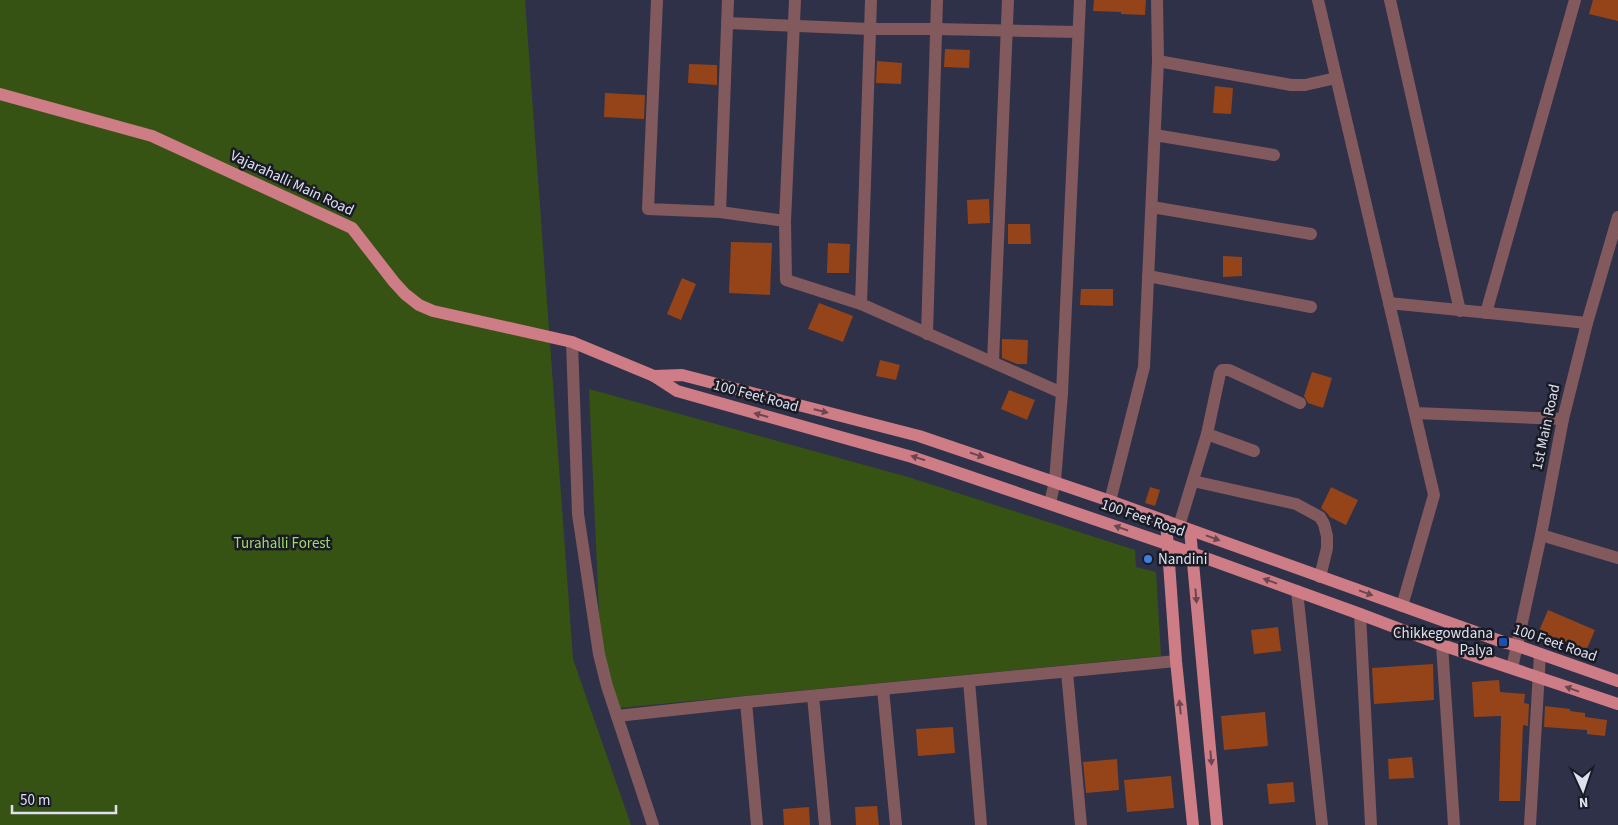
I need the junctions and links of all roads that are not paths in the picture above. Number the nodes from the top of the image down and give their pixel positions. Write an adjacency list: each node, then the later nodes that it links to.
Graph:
1 (657, 0): 24 (street)
2 (728, 0): 12 (street)
3 (795, 0): 13 (street)
4 (871, 0): 15 (street)
5 (937, 0): 14 (street)
6 (1008, 0): 16 (street)
7 (1080, 0): 17 (street)
8 (1157, 0): 18 (street)
9 (1318, 0): 19 (street)
10 (1390, 0): 32 (street)
11 (1575, 0): 33 (street)
12 (728, 23): 13 (street); 24 (street)
13 (795, 25): 15 (street); 25 (street)
14 (935, 28): 15 (street); 16 (street); 35 (street)
15 (870, 29): 29 (street)
16 (1007, 30): 17 (street); 37 (street)
17 (1078, 32): 39 (street)
18 (1158, 61): 19 (street); 21 (street)
19 (1336, 78): 30 (street)
20 (0, 94): 36 (main road, Vajarahalli Main Road)
21 (1155, 135): 22 (street); 23 (street)
22 (1274, 155)
23 (1152, 206): 27 (street); 28 (street)
24 (720, 212): 25 (street)
25 (785, 221): 29 (street)
26 (1617, 222): 34 (street, 1st Main Road)
27 (1311, 234)
28 (1148, 276): 31 (street); 47 (street)
29 (861, 304): 35 (street)
30 (1389, 304): 32 (street); 41 (street)
31 (1311, 307)
32 (1460, 311): 33 (street)
33 (1486, 313): 34 (street)
34 (1587, 323): 42 (street, 1st Main Road)
35 (927, 334): 37 (street)
36 (572, 342): 38 (main road, 100 Feet Road); 72 (street)
37 (992, 362): 39 (street)
38 (654, 376): 46 (main road, 100 Feet Road, one-way to 46); 48 (main road, 100 Feet Road, one-way to 38)
39 (1062, 393): 46 (street)
40 (1300, 403): 43 (street)
41 (1415, 413): 42 (street); 57 (street)
42 (1563, 419): 51 (street, 1st Main Road)
43 (1207, 434): 44 (street); 45 (street)
44 (1254, 451)
45 (1193, 481): 50 (street); 55 (street)
46 (1054, 482): 47 (main road, 100 Feet Road); 48 (street)
47 (1110, 501): 49 (main road, 100 Feet Road)
48 (1050, 503): 52 (main road, 100 Feet Road, one-way to 48)
49 (1166, 521): 50 (main road, 100 Feet Road); 52 (main road)
50 (1185, 528): 53 (main road); 55 (main road, 100 Feet Road, one-way to 55)
51 (1541, 536): 54 (street); 60 (street, 1st Main Road)
52 (1167, 544): 53 (main road, 100 Feet Road); 62 (main road)
53 (1193, 553): 56 (main road, 100 Feet Road, one-way to 53); 80 (main road, one-way to 80)
54 (1618, 558)
55 (1320, 577): 57 (main road, 100 Feet Road, one-way to 57)
56 (1297, 591): 58 (main road, 100 Feet Road); 81 (street)
57 (1402, 606): 60 (main road, 100 Feet Road)
58 (1360, 614): 59 (main road, 100 Feet Road); 82 (street)
59 (1442, 645): 63 (main road, 100 Feet Road); 83 (street)
60 (1518, 646): 61 (main road, 100 Feet Road); 63 (street, 1st Main Road)
61 (1540, 654): 65 (street); 67 (main road, 100 Feet Road)
62 (1176, 662): 64 (street); 79 (main road, one-way to 62)
63 (1512, 668): 65 (main road, 100 Feet Road)
64 (1067, 672): 66 (street); 78 (street)
65 (1540, 677): 71 (main road, 100 Feet Road, one-way to 65); 84 (street)
66 (969, 681): 68 (street); 77 (street)
67 (1618, 681)
68 (883, 689): 69 (street); 76 (street)
69 (813, 696): 70 (street); 75 (street)
70 (746, 702): 72 (street); 74 (street)
71 (1618, 704)
72 (617, 716): 73 (street)
73 (654, 825)
74 (757, 825)
75 (825, 825)
76 (896, 825)
77 (981, 825)
78 (1082, 825)
79 (1192, 825)
80 (1217, 825)
81 (1322, 825)
82 (1371, 825)
83 (1454, 825)
84 (1530, 825)

